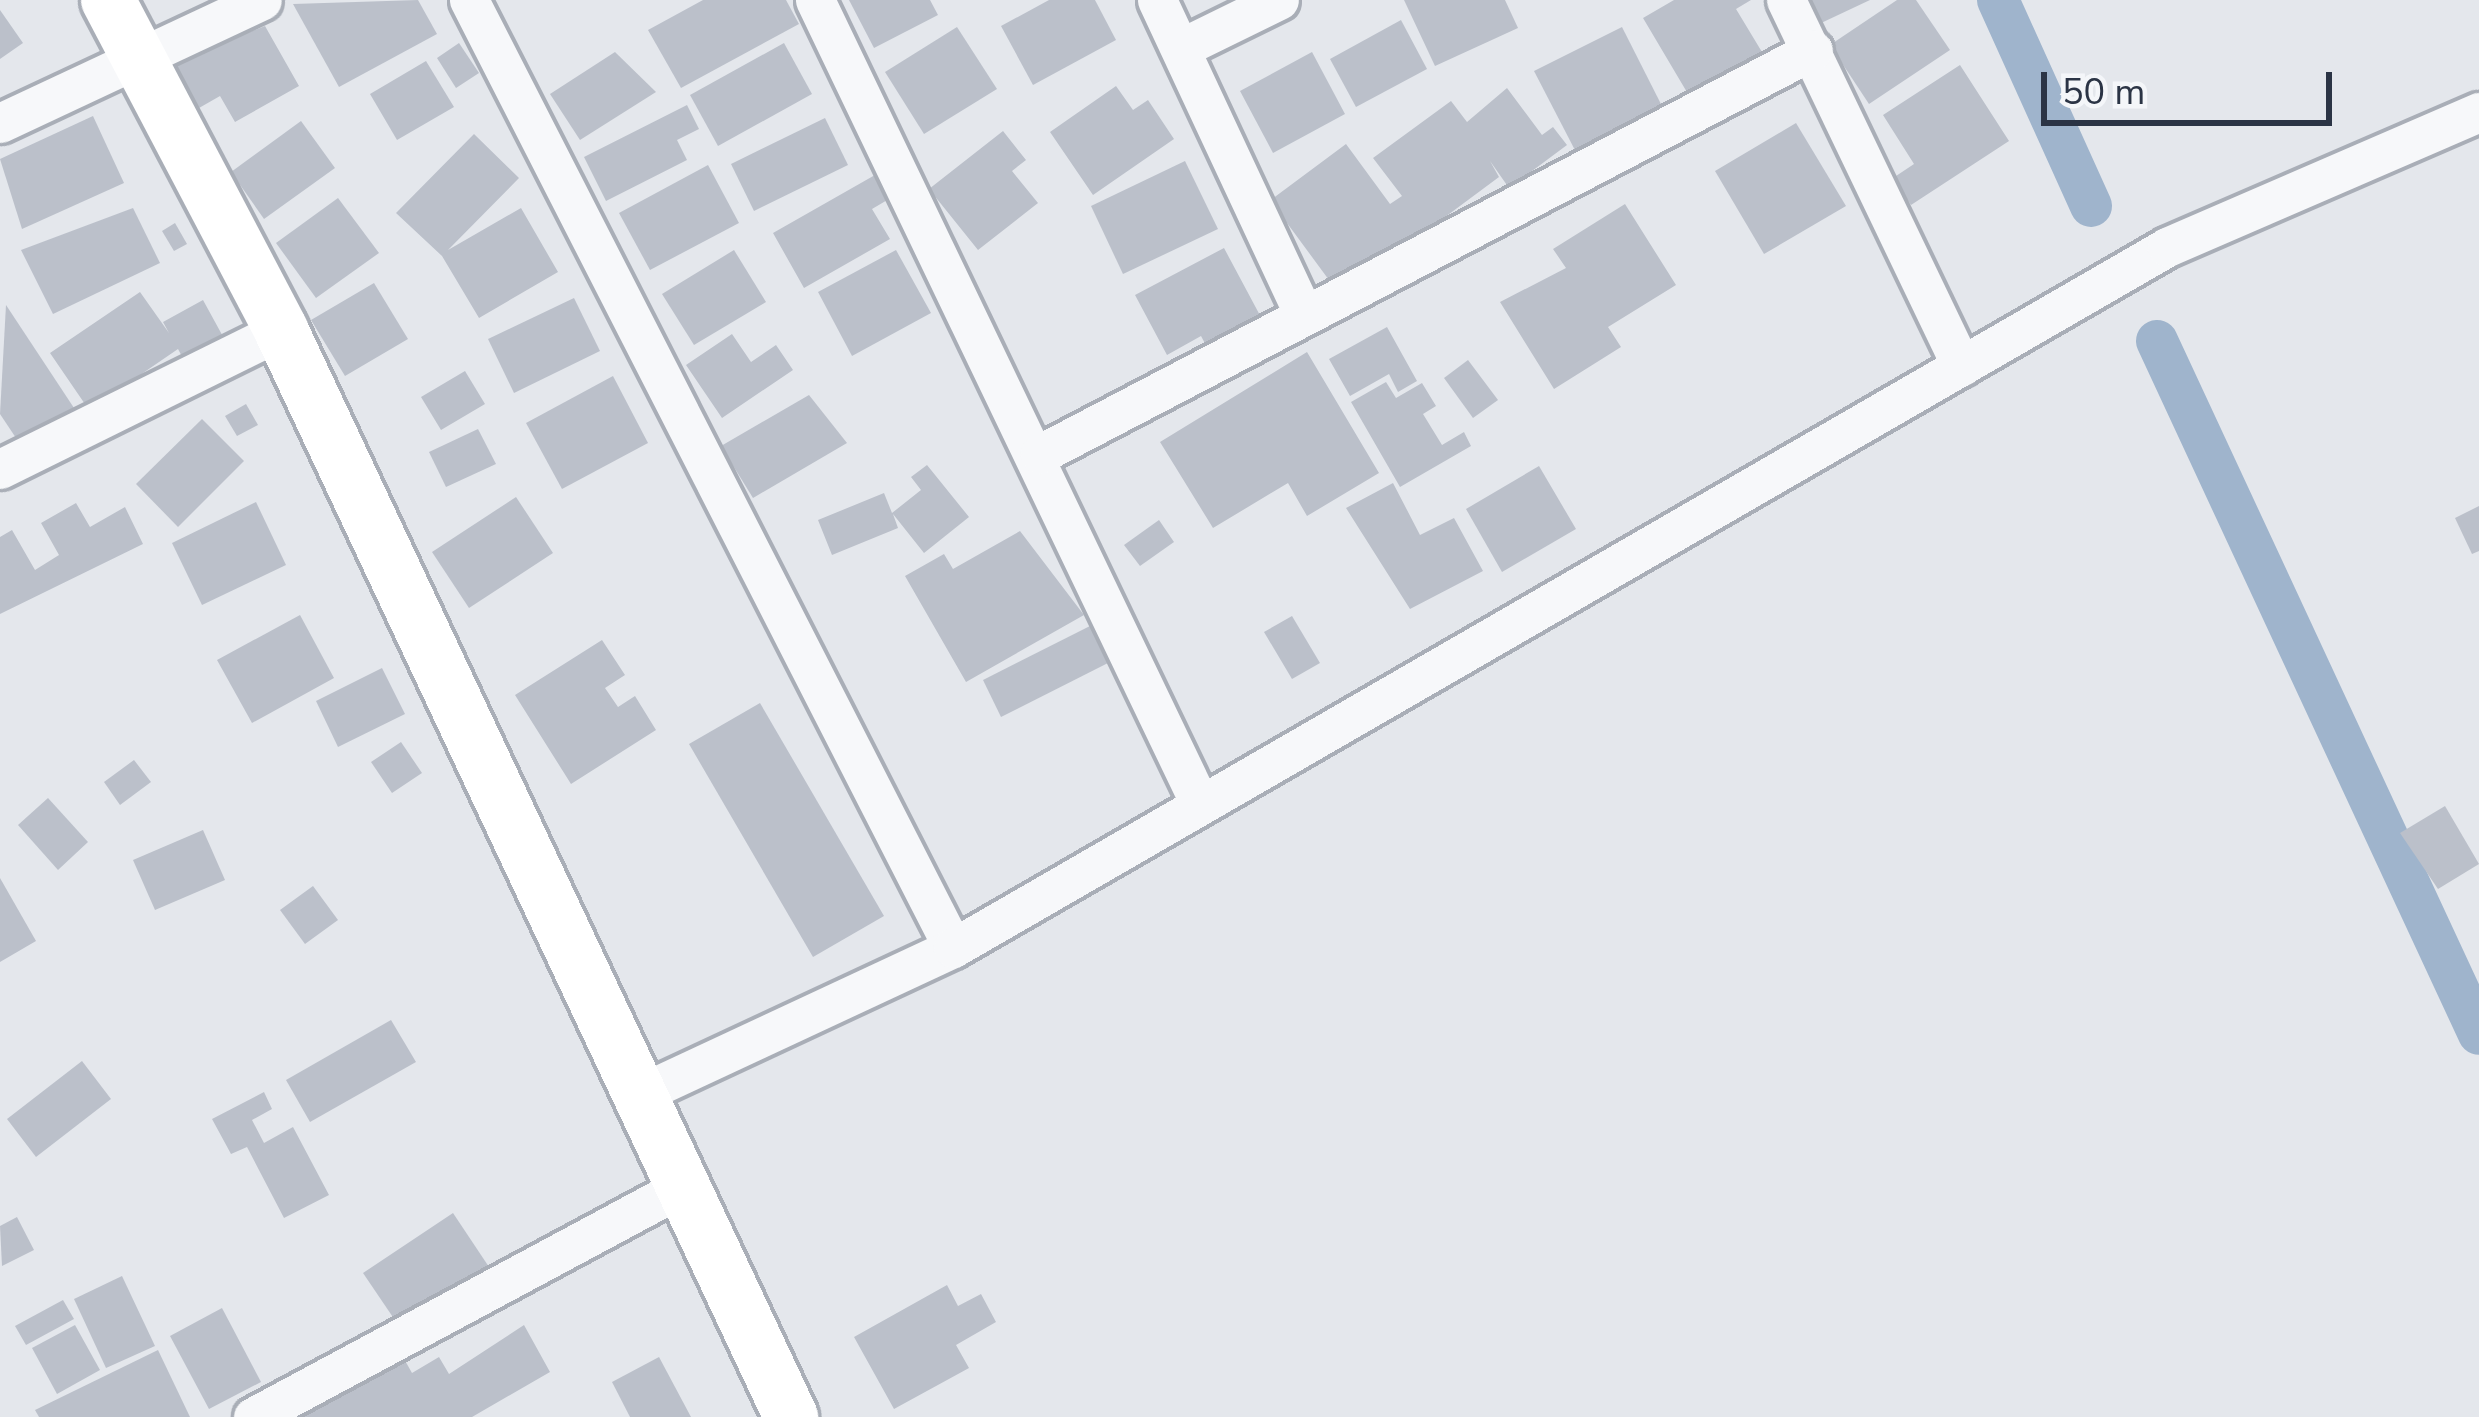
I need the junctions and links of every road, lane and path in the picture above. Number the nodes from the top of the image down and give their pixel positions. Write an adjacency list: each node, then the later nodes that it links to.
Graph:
1 (108, 0): 10 (street)
2 (262, 0): 10 (street)
3 (469, 0): 19 (street)
4 (814, 0): 16 (street)
5 (1156, 0): 8 (street)
6 (1279, 0): 8 (street)
7 (1786, 0): 9 (street)
8 (1181, 48): 13 (street)
9 (1813, 50): 13 (street); 15 (street)
10 (139, 58): 12 (street); 14 (street)
11 (2479, 112): 15 (street)
12 (0, 123)
13 (1302, 311): 16 (street)
14 (281, 330): 17 (street); 20 (street)
15 (1960, 366): 18 (street)
16 (1040, 454): 18 (street)
17 (0, 469)
18 (1200, 804): 19 (street)
19 (953, 948): 20 (street)
20 (646, 1091): 21 (street)
21 (688, 1184): 22 (street); 23 (street)
22 (253, 1417)
23 (791, 1417)

